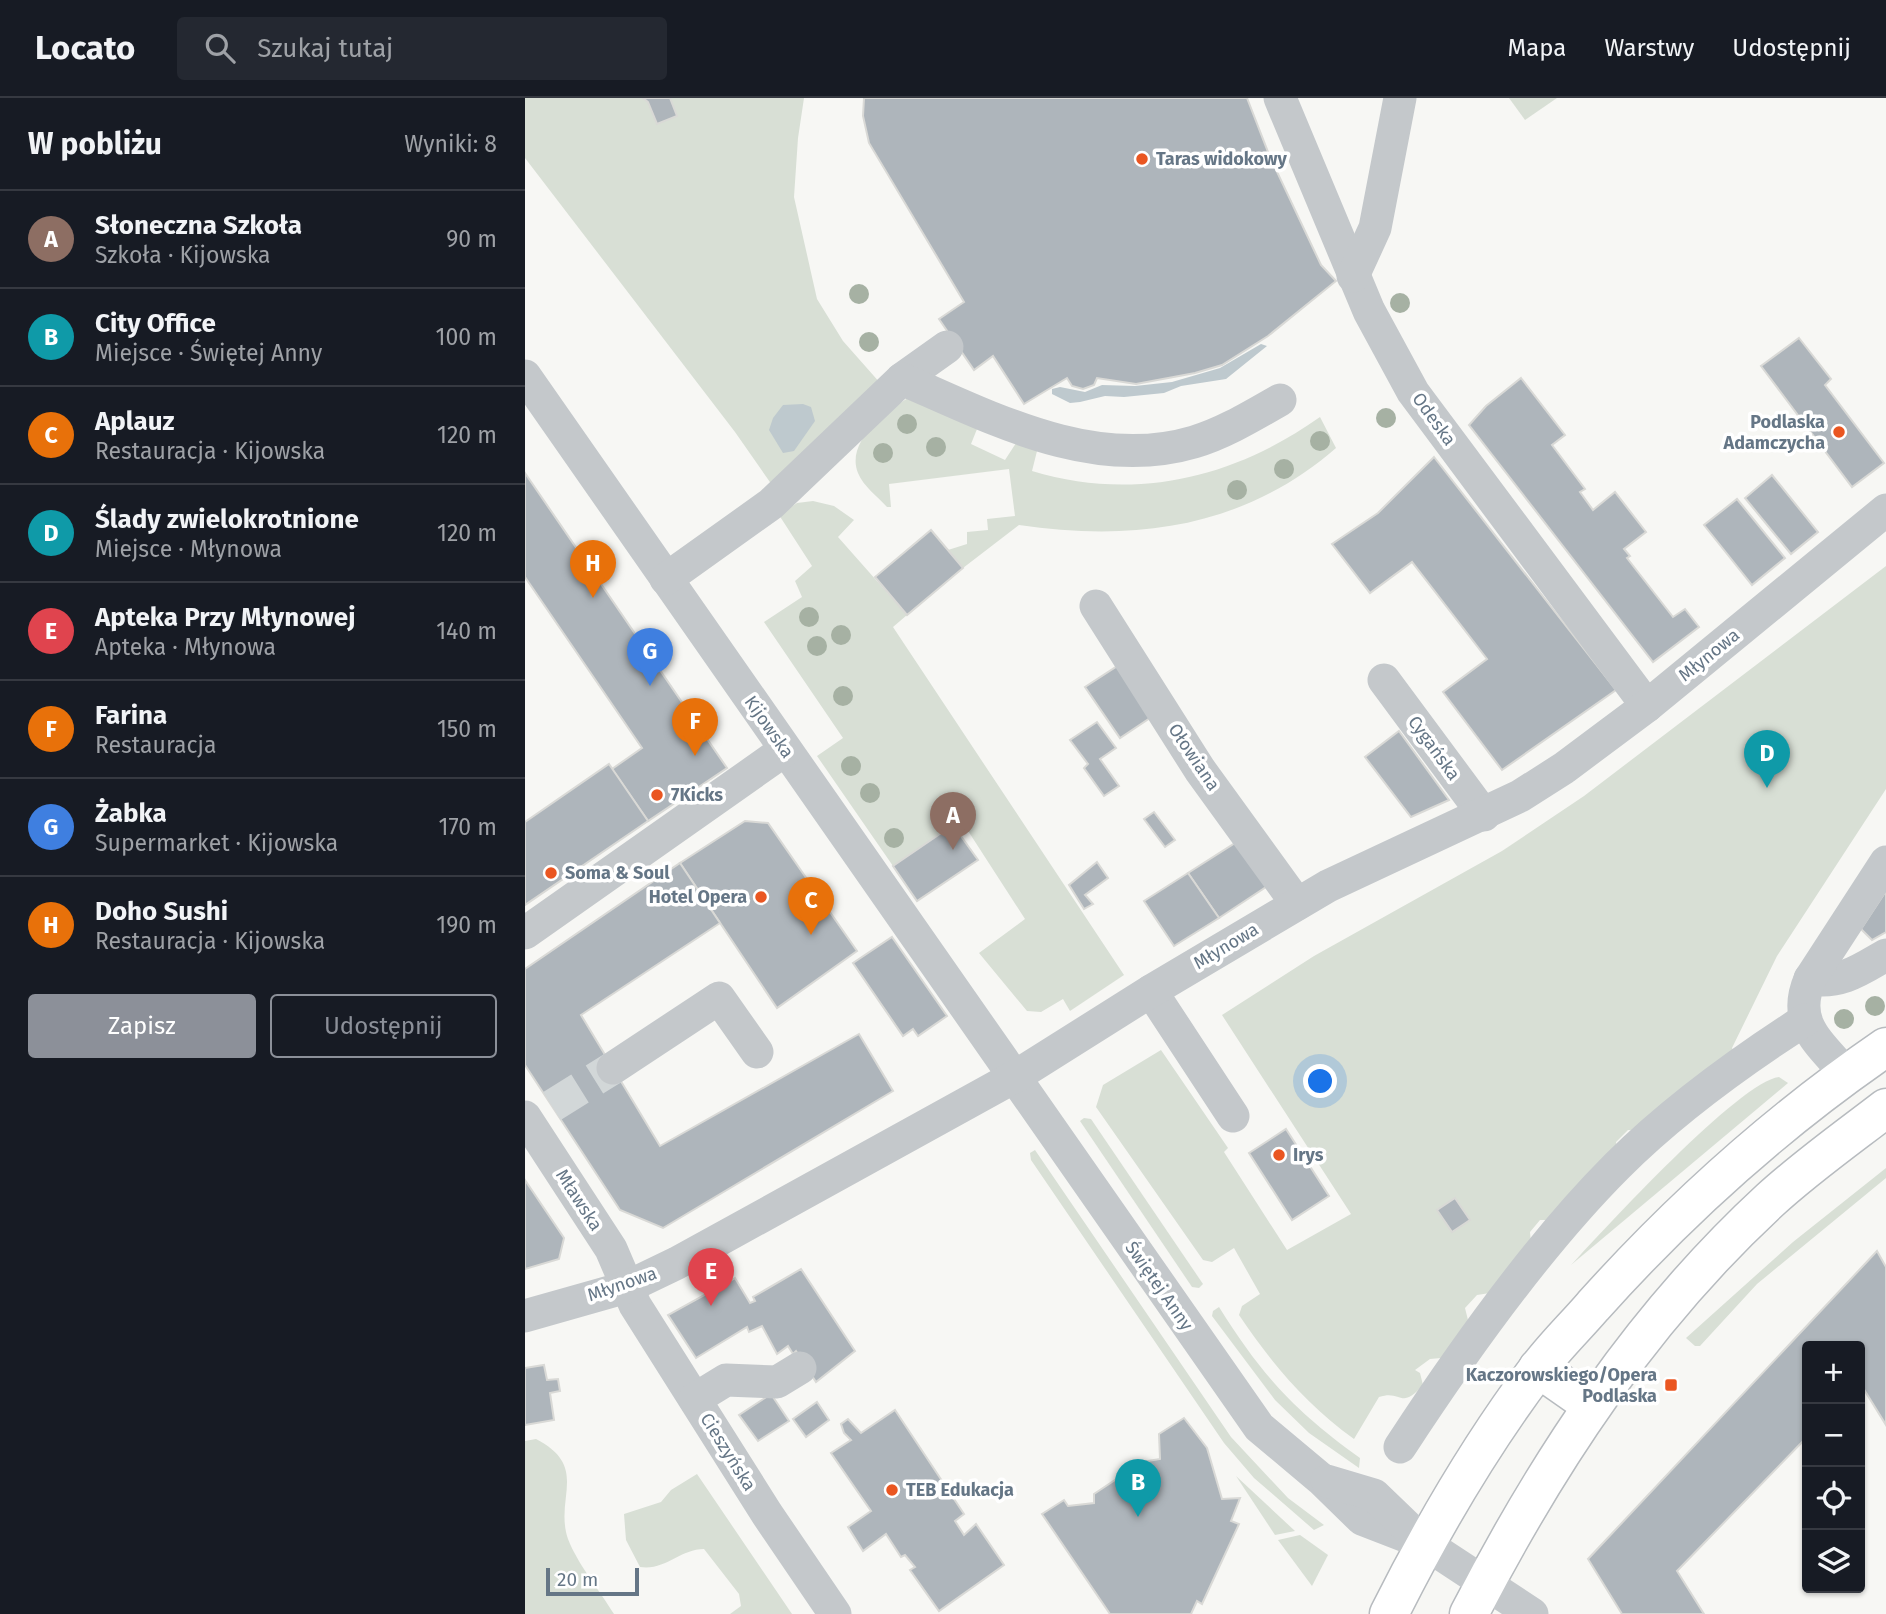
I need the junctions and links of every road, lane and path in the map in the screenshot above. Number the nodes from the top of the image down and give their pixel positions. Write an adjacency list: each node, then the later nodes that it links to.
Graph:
1 (1280, 98): 3 (street, Odeska)
2 (1399, 98): 3 (street)
3 (1353, 276): 12 (street, Odeska)
4 (947, 347): 6 (street)
5 (525, 376): 9 (street, Kijowska)
6 (902, 379): 7 (street); 9 (street)
7 (1280, 400)
8 (1886, 510): 12 (street, Młynowa)
9 (666, 579): 13 (street, Kijowska)
10 (1096, 606): 16 (street, Ołowiana)
11 (1384, 680): 14 (street, Cygańska)
12 (1647, 706): 14 (street, Młynowa)
13 (785, 750): 17 (street); 26 (street, Kijowska)
14 (1483, 815): 16 (street, Młynowa)
15 (1886, 862): 19 (street)
16 (1297, 904): 20 (street, Młynowa)
17 (525, 933)
18 (1886, 955): 19 (street)
19 (1810, 979): 21 (street)
20 (1151, 991): 26 (street, Młynowa); 29 (street)
21 (1805, 1020): 25 (street); 36 (street)
22 (1886, 1047): 25 (main road)
23 (757, 1052): 24 (street)
24 (613, 1068)
25 (1846, 1074): 33 (main road)
26 (1016, 1076): 30 (street, Młynowa); 37 (street, Świętej Anny)
27 (1886, 1108): 35 (main road)
28 (535, 1115): 30 (street, Mławska)
29 (1233, 1116)
30 (627, 1286): 31 (street, Młynowa); 34 (street, Cieszyńska)
31 (525, 1316)
32 (800, 1368): 34 (street)
33 (1538, 1368): 35 (main road); 37 (main road)
34 (695, 1399): 39 (street, Cieszyńska)
35 (1591, 1405): 38 (main road)
36 (1400, 1447)
37 (1425, 1543): 38 (street, Świętej Anny); 40 (main road)
38 (1476, 1599): 41 (street, Świętej Anny)
39 (835, 1614)
40 (1389, 1614)
41 (1532, 1614)

